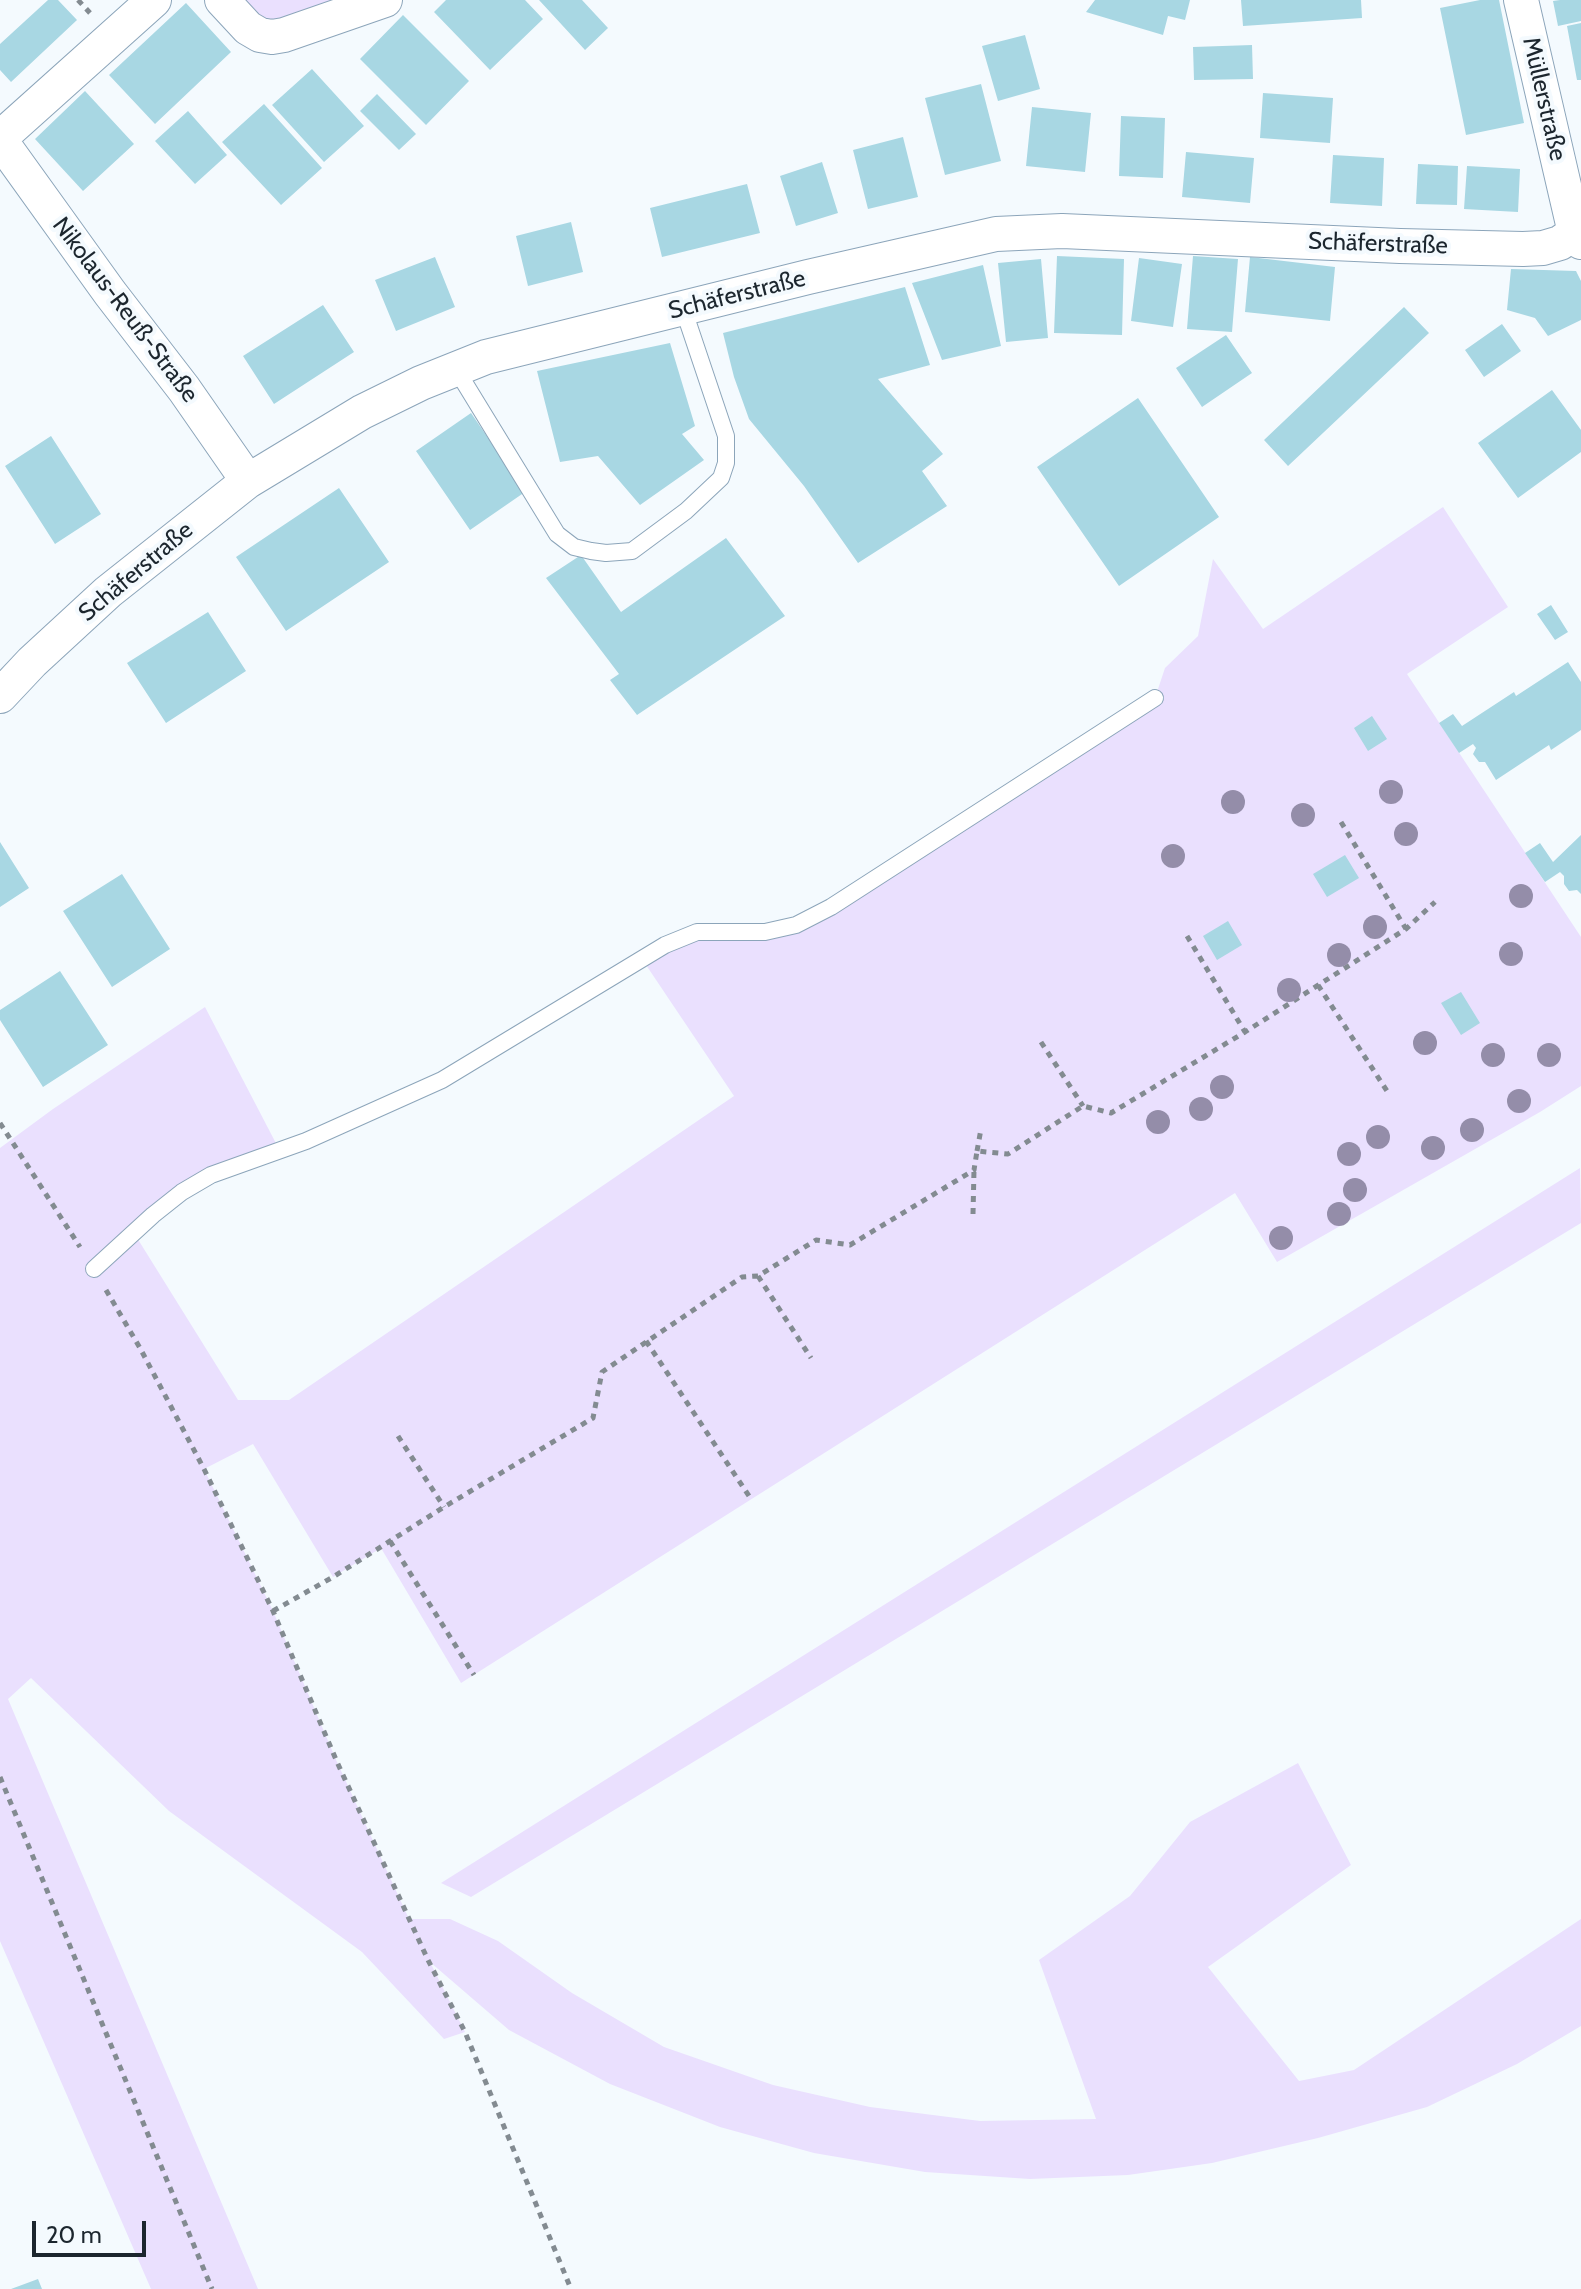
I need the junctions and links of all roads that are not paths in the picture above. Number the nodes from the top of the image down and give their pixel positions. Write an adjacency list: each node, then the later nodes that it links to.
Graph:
1 (154, 0): 5 (street)
2 (222, 0): 3 (street)
3 (385, 0)
4 (1521, 0): 6 (street, Müllerstraße)
5 (0, 139): 9 (street, Nikolaus-Reuß-Straße)
6 (1579, 234): 7 (street, Schäferstraße)
7 (683, 308): 8 (street, Schäferstraße); 8 (lane)
8 (456, 369): 9 (street, Schäferstraße)
9 (248, 481): 10 (street, Schäferstraße)
10 (0, 696)
11 (1155, 698): 12 (lane)
12 (94, 1269)

